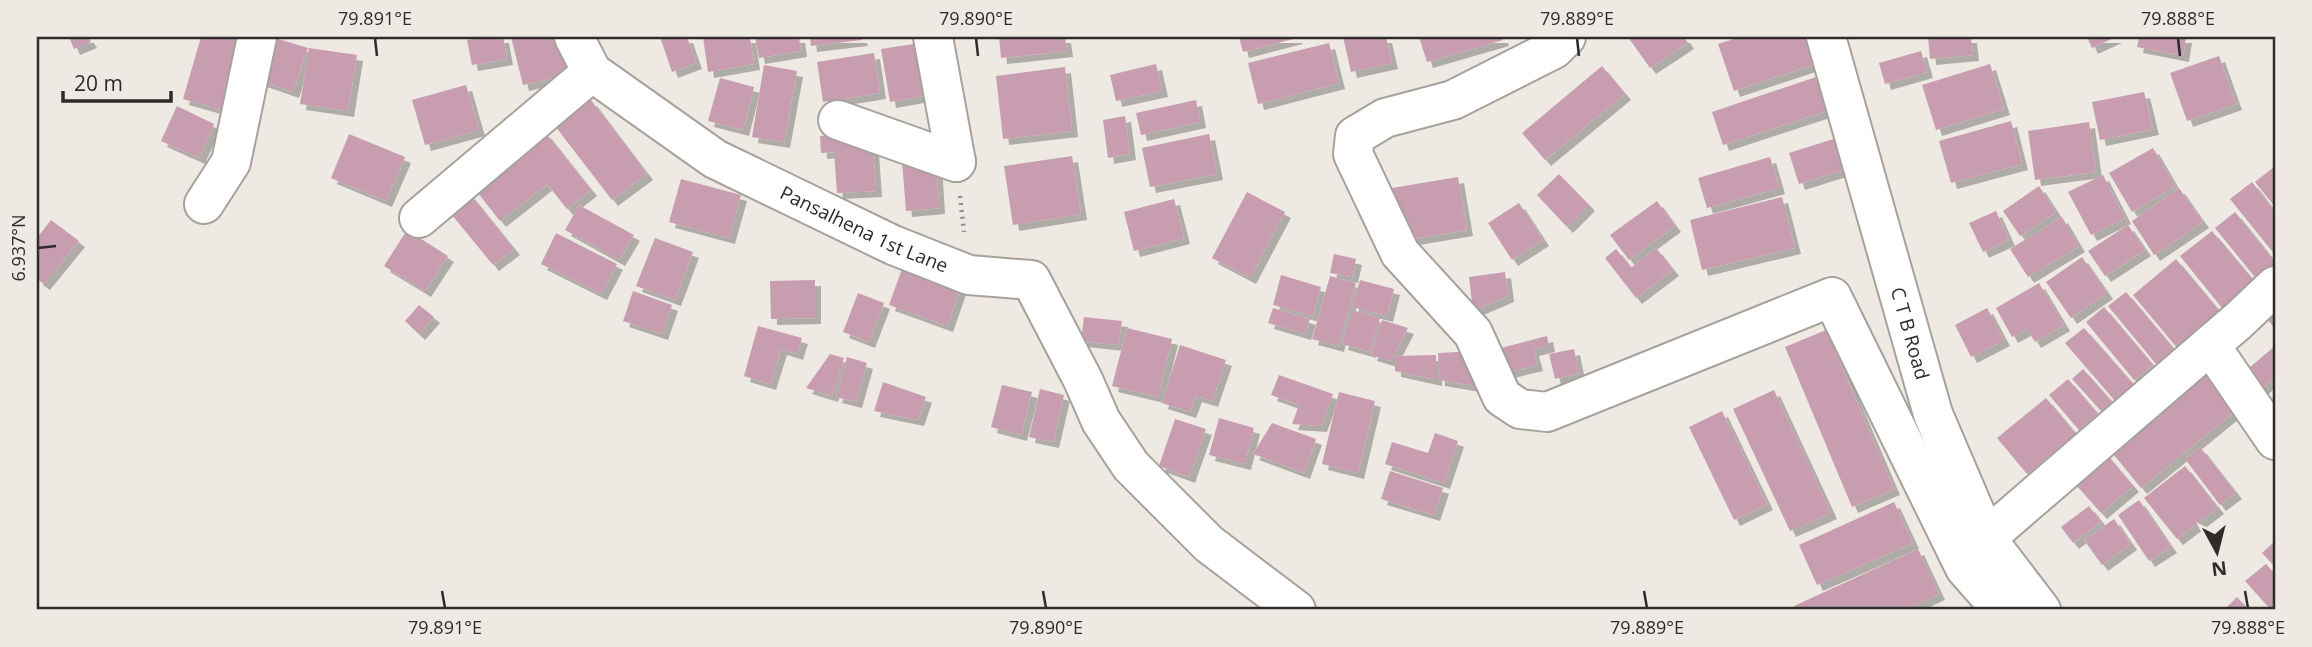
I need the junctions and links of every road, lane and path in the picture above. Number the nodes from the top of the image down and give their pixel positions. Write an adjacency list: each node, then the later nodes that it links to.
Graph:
1 (257, 37): 9 (street)
2 (574, 37): 6 (street, Pansalhena 1st Lane)
3 (933, 37): 8 (street)
4 (1566, 37): 17 (street)
5 (1826, 37): 15 (street, C T B Road)
6 (592, 72): 10 (street); 11 (street, Pansalhena 1st Lane)
7 (838, 120): 8 (street)
8 (956, 162): 11 (path, Pansalhena 1st Lane)
9 (204, 204)
10 (419, 218)
11 (969, 275): 16 (street)
12 (2275, 286): 13 (street)
13 (2210, 345): 14 (street); 15 (street)
14 (2275, 440)
15 (1986, 538): 18 (street, C T B Road)
16 (1296, 610)
17 (2002, 610)
18 (2041, 610)

